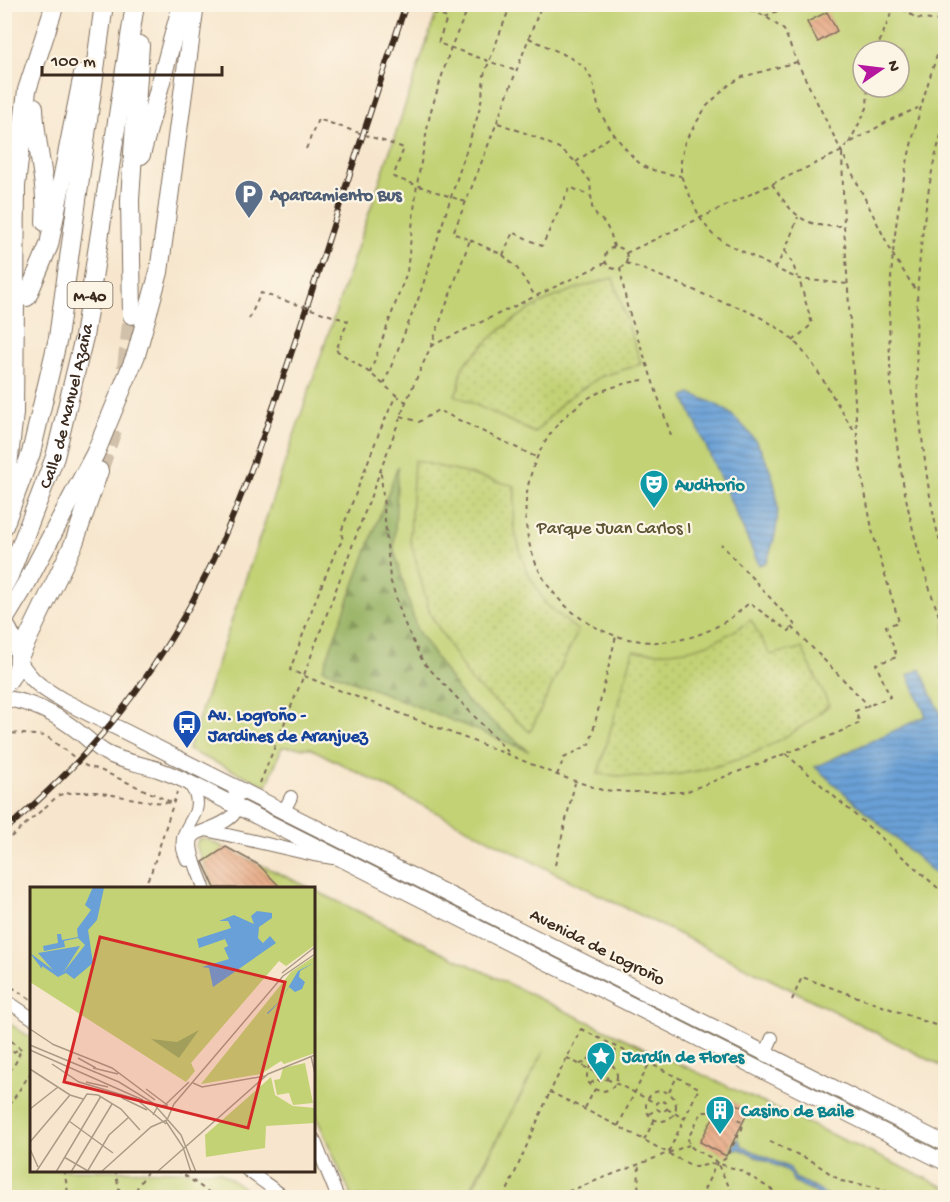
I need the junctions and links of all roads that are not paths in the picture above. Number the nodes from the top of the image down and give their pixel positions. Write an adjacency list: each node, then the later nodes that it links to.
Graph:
1 (55, 4): 8 (highway)
2 (98, 4): 10 (highway)
3 (104, 4): 15 (highway, Calle de Manuel Azaña / M-40)
4 (135, 4): 16 (highway, Calle de Manuel Azaña / M-40)
5 (144, 4): 9 (highway)
6 (182, 4): 9 (highway)
7 (195, 4): 16 (highway)
8 (41, 45): 10 (highway); 14 (highway)
9 (130, 200): 12 (highway)
10 (37, 274): 11 (highway)
11 (27, 297)
12 (132, 315)
13 (99, 471): 18 (highway)
14 (4, 480)
15 (4, 526)
16 (13, 581): 17 (highway)
17 (4, 620): 18 (main road, Avenida de Logroño)
18 (19, 659): 19 (main road); 22 (main road, Avenida de Logroño)
19 (4, 687)
20 (4, 698): 21 (main road, Avenida de Logroño)
21 (184, 785): 23 (main road, Avenida de Logroño); 26 (street)
22 (232, 785): 23 (street); 30 (main road, Avenida de Logroño)
23 (237, 807): 24 (street); 25 (main road, Avenida de Logroño)
24 (206, 830): 25 (street, Avenida de Logroño); 26 (street)
25 (340, 859): 31 (main road, Avenida de Logroño)
26 (200, 887)
27 (4, 999): 28 (street)
28 (30, 1017)
29 (315, 1141): 33 (street)
30 (945, 1144)
31 (945, 1163)
32 (250, 1172): 34 (street)
33 (339, 1196)
34 (286, 1197)

